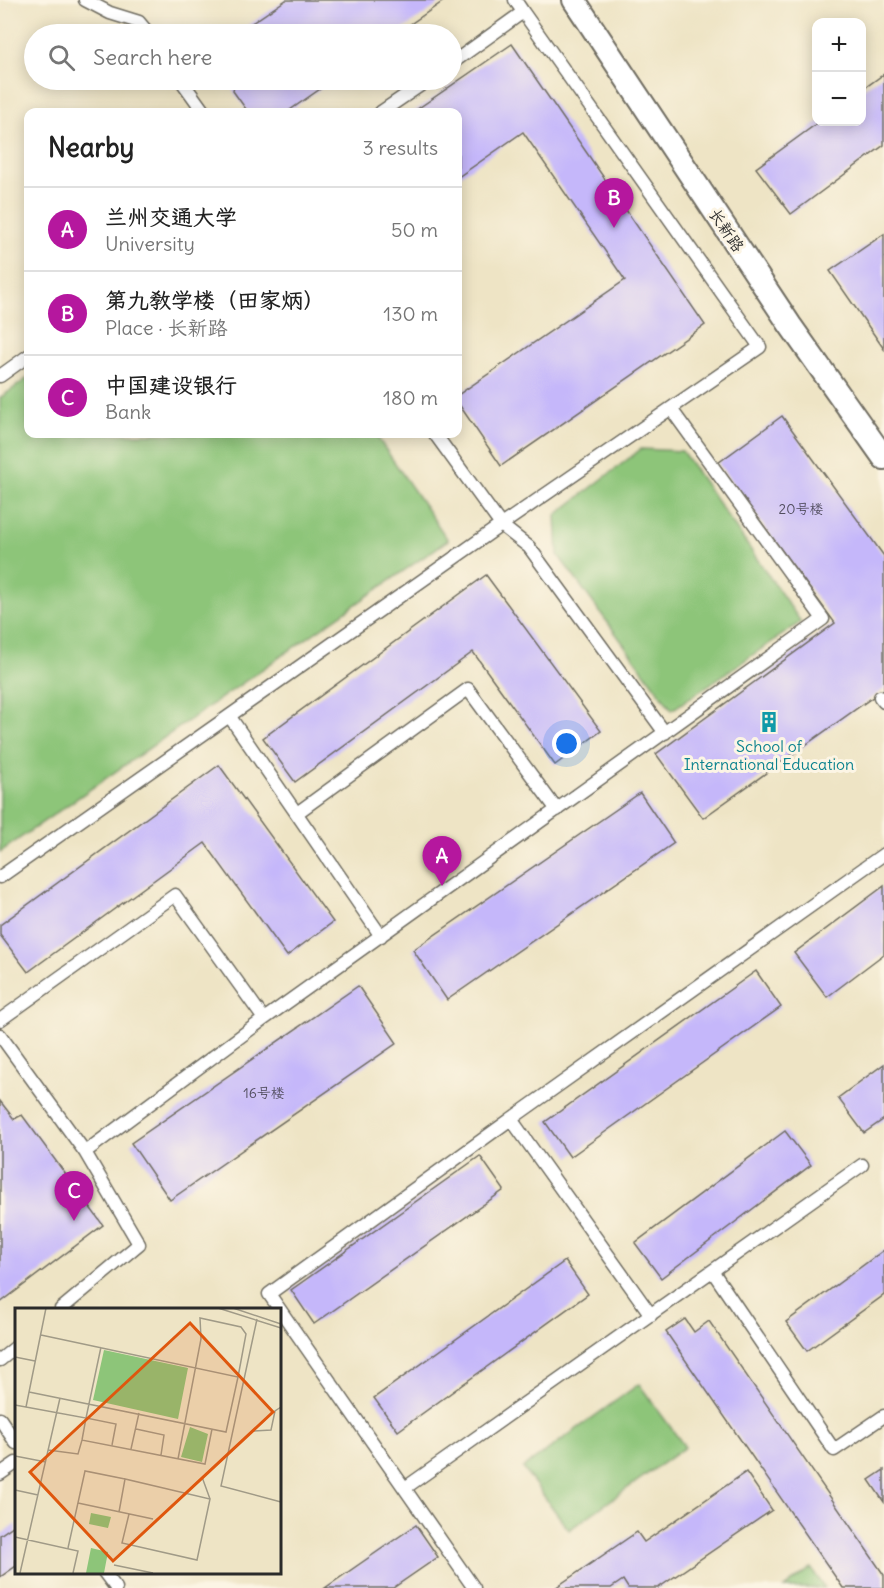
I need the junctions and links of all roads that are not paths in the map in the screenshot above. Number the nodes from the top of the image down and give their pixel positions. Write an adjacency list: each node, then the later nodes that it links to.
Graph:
1 (85, 0): 5 (lane)
2 (514, 0): 4 (lane)
3 (574, 0): 15 (street, 长新路)
4 (524, 12): 6 (lane); 13 (lane)
5 (142, 24)
6 (462, 56)
7 (188, 90): 9 (lane)
8 (413, 90): 10 (lane)
9 (201, 108)
10 (387, 108)
11 (24, 359): 12 (lane)
12 (0, 376)
13 (670, 409): 16 (lane); 18 (lane)
14 (438, 438): 16 (lane)
15 (884, 458)
16 (501, 525): 17 (lane); 18 (lane)
17 (230, 717): 20 (lane); 22 (lane)
18 (665, 733): 19 (lane)
19 (557, 810): 20 (lane); 23 (lane)
20 (297, 813): 23 (lane)
21 (884, 854): 27 (lane)
22 (0, 878)
23 (381, 936): 24 (lane)
24 (264, 1019): 25 (lane); 28 (lane)
25 (0, 1020)
26 (0, 1035): 28 (lane)
27 (512, 1119): 32 (lane); 34 (lane)
28 (85, 1152): 31 (lane)
29 (862, 1165): 30 (lane)
30 (712, 1272): 34 (lane); 37 (lane)
31 (63, 1308)
32 (279, 1308)
33 (280, 1310): 42 (lane)
34 (651, 1315): 42 (lane)
35 (15, 1348): 36 (lane)
36 (0, 1360)
37 (884, 1416)
38 (0, 1419): 39 (lane)
39 (15, 1442)
40 (15, 1463): 41 (lane)
41 (0, 1474)
42 (405, 1488): 45 (lane)
43 (105, 1573): 44 (lane)
44 (116, 1588)
45 (474, 1588)

